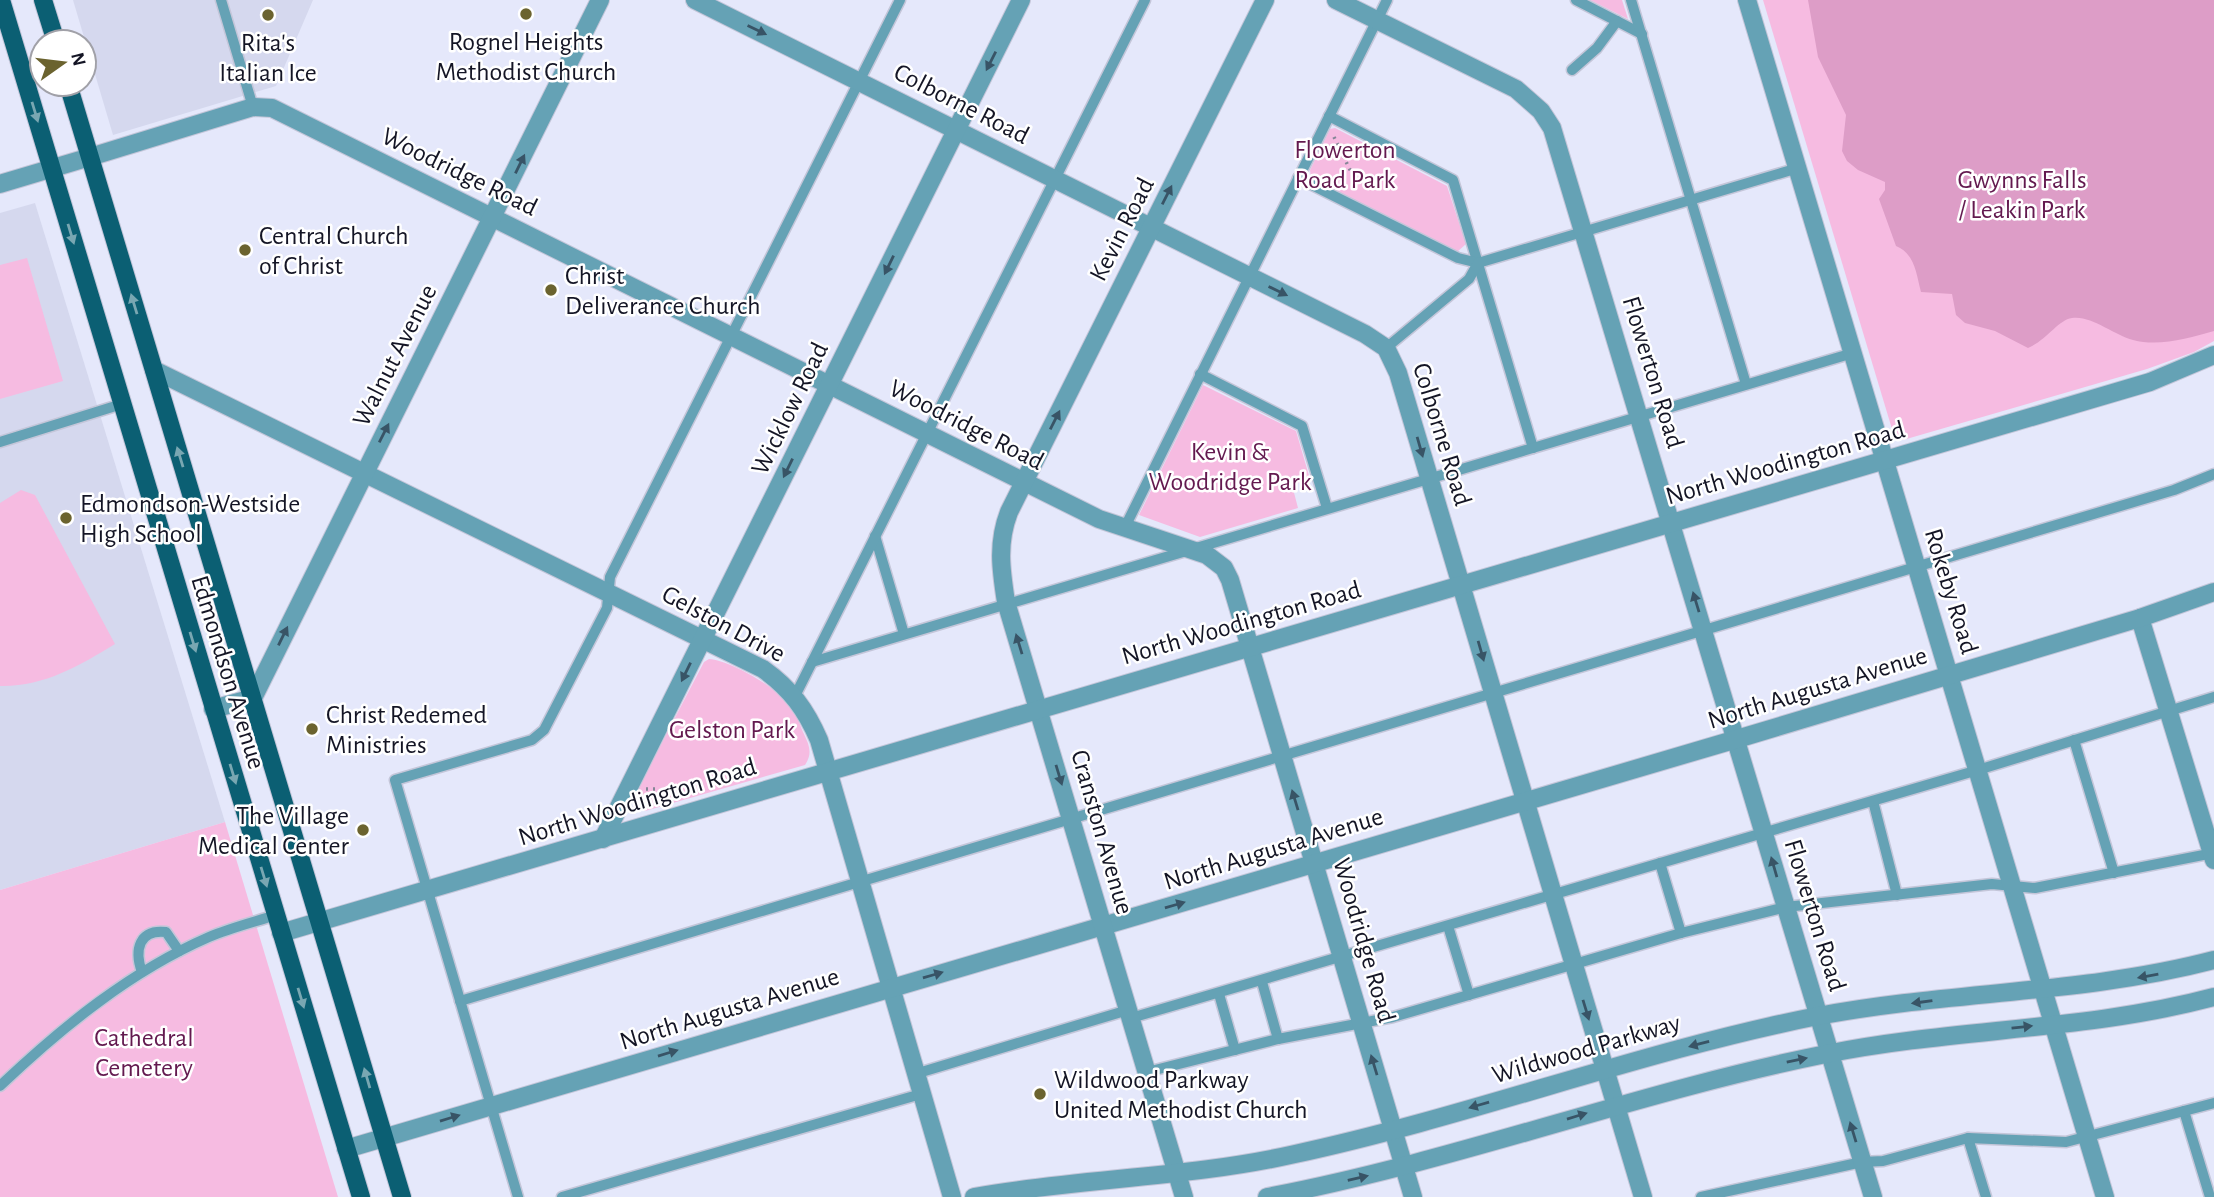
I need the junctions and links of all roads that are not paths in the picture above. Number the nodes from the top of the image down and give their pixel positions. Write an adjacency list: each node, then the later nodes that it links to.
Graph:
1 (1, 0): 26 (main road, Edmondson Avenue, one-way to 26)
2 (43, 0): 17 (main road)
3 (221, 0): 22 (lane)
4 (600, 0): 32 (street, Walnut Avenue, one-way to 4)
5 (695, 0): 20 (street, Colborne Road, one-way to 20)
6 (900, 0): 20 (lane)
7 (1021, 0): 24 (street, Wicklow Road, one-way to 24)
8 (1144, 0): 29 (lane)
9 (1265, 0): 33 (street, Kevin Road, one-way to 9)
10 (1336, 0): 15 (street, Flowerton Road)
11 (1387, 0): 15 (lane)
12 (1576, 0): 16 (lane)
13 (1631, 0): 18 (lane)
14 (1748, 0): 27 (street, Rokeby Road)
15 (1376, 21): 23 (lane); 34 (street, Flowerton Road)
16 (1617, 21): 18 (lane); 19 (lane)
17 (52, 28)
18 (1642, 34): 31 (lane)
19 (1572, 71)
20 (859, 81): 24 (street, Colborne Road); 37 (lane)
21 (72, 98): 25 (main road, Edmondson Avenue)
22 (253, 107): 25 (street); 32 (street, Woodridge Road)
23 (1329, 116): 28 (lane); 35 (lane)
24 (956, 130): 29 (street, Colborne Road); 43 (street, Wicklow Road, one-way to 43)
25 (90, 157): 26 (street); 41 (main road, Edmondson Avenue, one-way to 25)
26 (52, 168): 30 (street); 45 (main road, Edmondson Avenue, one-way to 45)
27 (1798, 168): 31 (lane); 39 (street, Rokeby Road)
28 (1298, 178): 35 (lane); 36 (lane)
29 (1055, 179): 33 (street, Colborne Road); 47 (lane)
30 (0, 184)
31 (1691, 201): 34 (lane); 44 (lane)
32 (494, 217): 37 (street, Woodridge Road); 51 (street, Walnut Avenue, one-way to 32)
33 (1152, 227): 36 (street, Colborne Road); 54 (street, Kevin Road, one-way to 33)
34 (1585, 232): 35 (lane); 46 (street, Flowerton Road)
35 (1478, 263): 38 (lane); 49 (lane)
36 (1249, 277): 38 (street, Colborne Road, one-way to 38); 42 (lane)
37 (733, 336): 43 (street, Woodridge Road); 63 (lane)
38 (1386, 348): 53 (street, Colborne Road, one-way to 53)
39 (1853, 353): 44 (lane); 50 (street, Rokeby Road)
40 (2214, 355): 50 (street, North Woodington Road)
41 (154, 370): 51 (street, Gelston Drive); 75 (main road, Edmondson Avenue, one-way to 41)
42 (1200, 374): 55 (lane); 57 (lane)
43 (830, 384): 47 (street, Woodridge Road); 68 (street, Wicklow Road, one-way to 68)
44 (1746, 384): 46 (lane)
45 (122, 404): 48 (lane); 76 (main road, Edmondson Avenue, one-way to 76)
46 (1640, 416): 49 (lane); 56 (street, Flowerton Road)
47 (927, 433): 54 (street, Woodridge Road); 58 (lane)
48 (0, 442)
49 (1533, 448): 53 (lane)
50 (1885, 461): 56 (street, North Woodington Road); 60 (street, Rokeby Road)
51 (364, 472): 63 (street, Gelston Drive); 75 (street, Walnut Avenue, one-way to 51)
52 (2214, 474): 60 (lane)
53 (1429, 479): 55 (lane); 61 (street, Colborne Road)
54 (1024, 481): 57 (street, Woodridge Road); 64 (street, Cranston Avenue)
55 (1326, 508): 59 (lane)
56 (1672, 523): 61 (street, North Woodington Road); 66 (street, Flowerton Road, one-way to 56)
57 (1124, 528): 59 (street, Woodridge Road)
58 (875, 536): 67 (lane); 70 (lane)
59 (1187, 549): 64 (lane); 69 (street, Woodridge Road)
60 (1917, 569): 66 (lane); 71 (street, Rokeby Road)
61 (1462, 585): 69 (street, North Woodington Road); 72 (street, Colborne Road, one-way to 72)
62 (2214, 592): 65 (street, North Augusta Avenue)
63 (608, 593): 68 (street, Gelston Drive); 95 (lane)
64 (1006, 602): 67 (lane); 77 (street, Cranston Avenue, one-way to 64)
65 (2140, 618): 71 (street, North Augusta Avenue); 78 (street)
66 (1705, 632): 72 (lane); 79 (street, Flowerton Road)
67 (904, 634): 70 (lane)
68 (703, 639): 73 (street, Gelston Drive); 88 (street, Wicklow Road, one-way to 88)
69 (1251, 647): 77 (street, North Woodington Road); 81 (street, Woodridge Road)
70 (812, 662): 73 (lane)
71 (1949, 675): 79 (street, North Augusta Avenue); 82 (street, Rokeby Road)
72 (1494, 695): 81 (lane); 84 (street, Colborne Road)
73 (795, 696): 83 (street, Gelston Drive)
74 (2214, 697): 78 (lane)
75 (253, 698): 76 (street); 99 (main road, Edmondson Avenue)
76 (213, 709): 100 (main road, Edmondson Avenue, one-way to 100)
77 (1039, 710): 83 (street, North Woodington Road); 86 (street, Cranston Avenue, one-way to 86)
78 (2169, 712): 80 (lane); 89 (street)
79 (1737, 739): 84 (street, North Augusta Avenue); 87 (street, Flowerton Road)
80 (2074, 740): 82 (lane); 92 (lane)
81 (1282, 758): 86 (lane); 91 (street, Woodridge Road, one-way to 81)
82 (1978, 770): 85 (lane); 94 (street, Rokeby Road)
83 (827, 772): 88 (street, North Woodington Road); 93 (street, Gelston Drive)
84 (1525, 800): 91 (street, North Augusta Avenue); 96 (street, Colborne Road)
85 (1873, 801): 87 (lane); 97 (lane)
86 (1072, 819): 93 (lane); 101 (street, Cranston Avenue)
87 (1765, 833): 90 (lane); 98 (street, Flowerton Road, one-way to 87)
88 (603, 839): 95 (street, North Woodington Road)
89 (2213, 856): 92 (lane)
90 (1660, 863): 96 (lane); 103 (lane)
91 (1315, 864): 101 (street, North Augusta Avenue, one-way to 91); 105 (street, Woodridge Road)
92 (2114, 873): 94 (lane)
93 (860, 884): 111 (street, Gelston Drive); 115 (lane)
94 (2013, 886): 97 (lane); 110 (street, Rokeby Road)
95 (426, 891): 99 (street, North Woodington Road); 115 (lane)
96 (1552, 894): 102 (lane); 107 (street, Colborne Road)
97 (1897, 895): 98 (lane)
98 (1786, 907): 103 (lane); 117 (street, Flowerton Road)
99 (320, 921): 100 (street, North Woodington Road); 134 (main road, Edmondson Avenue, one-way to 99)
100 (278, 924): 104 (lane); 136 (main road, Edmondson Avenue, one-way to 136)
101 (1103, 926): 111 (street, North Augusta Avenue, one-way to 101); 116 (street, Cranston Avenue)
102 (1448, 926): 105 (lane); 113 (lane)
103 (1681, 933): 107 (lane)
104 (179, 951): 108 (lane); 108 (lane)
105 (1342, 958): 109 (lane); 118 (street, Woodridge Road)
106 (2214, 960): 110 (street, Wildwood Parkway, one-way to 110)
107 (1572, 964): 113 (lane); 123 (street, Colborne Road, one-way to 123)
108 (142, 972): 126 (lane)
109 (1262, 982): 112 (lane); 120 (lane)
110 (2042, 987): 117 (street, Wildwood Parkway, one-way to 117); 119 (street, Rokeby Road)
111 (890, 988): 125 (street, Gelston Drive); 130 (street, North Augusta Avenue, one-way to 111)
112 (1219, 994): 116 (lane); 121 (lane)
113 (1469, 995): 118 (lane)
114 (2214, 997): 119 (street)
115 (460, 1001): 130 (lane)
116 (1129, 1014): 124 (street, Cranston Avenue); 125 (lane)
117 (1819, 1016): 122 (street, Flowerton Road); 123 (street, Wildwood Parkway, one-way to 123)
118 (1361, 1022): 120 (lane); 132 (street, Woodridge Road, one-way to 118)
119 (2053, 1024): 122 (street, one-way to 119); 133 (street, Rokeby Road)
120 (1278, 1040): 121 (lane)
121 (1236, 1050): 124 (lane)
122 (1830, 1053): 129 (street, one-way to 122); 137 (street, Flowerton Road, one-way to 122)
123 (1605, 1069): 129 (street, Colborne Road); 132 (street, Wildwood Parkway, one-way to 132)
124 (1147, 1072): 139 (street, Cranston Avenue)
125 (915, 1074): 127 (street, Gelston Drive)
126 (0, 1086)
127 (921, 1094): 144 (lane); 145 (street, Gelston Drive)
128 (2214, 1103): 131 (lane)
129 (1615, 1104): 138 (street, one-way to 129); 150 (street, Colborne Road)
130 (491, 1106): 134 (street, North Augusta Avenue, one-way to 130); 143 (lane)
131 (2184, 1111): 133 (lane); 156 (lane)
132 (1394, 1130): 138 (street, Woodridge Road); 139 (street, Wildwood Parkway)
133 (2087, 1136): 135 (lane); 155 (street, Rokeby Road)
134 (384, 1138): 136 (street, North Augusta Avenue); 142 (main road, Edmondson Avenue)
135 (1968, 1138): 137 (lane); 154 (lane)
136 (346, 1149): 141 (main road, Edmondson Avenue)
137 (1862, 1162): 140 (lane); 153 (street, Flowerton Road)
138 (1405, 1167): 148 (street, one-way to 138); 149 (street, Woodridge Road)
139 (1177, 1174): 146 (street, Wildwood Parkway); 147 (street, Cranston Avenue)
140 (1755, 1183): 151 (lane); 152 (lane)
141 (361, 1197)
142 (402, 1197)
143 (519, 1197)
144 (562, 1197)
145 (952, 1197)
146 (974, 1197)
147 (1184, 1197)
148 (1267, 1197)
149 (1413, 1197)
150 (1643, 1197)
151 (1701, 1197)
152 (1759, 1197)
153 (1873, 1197)
154 (1986, 1197)
155 (2105, 1197)
156 (2210, 1197)

